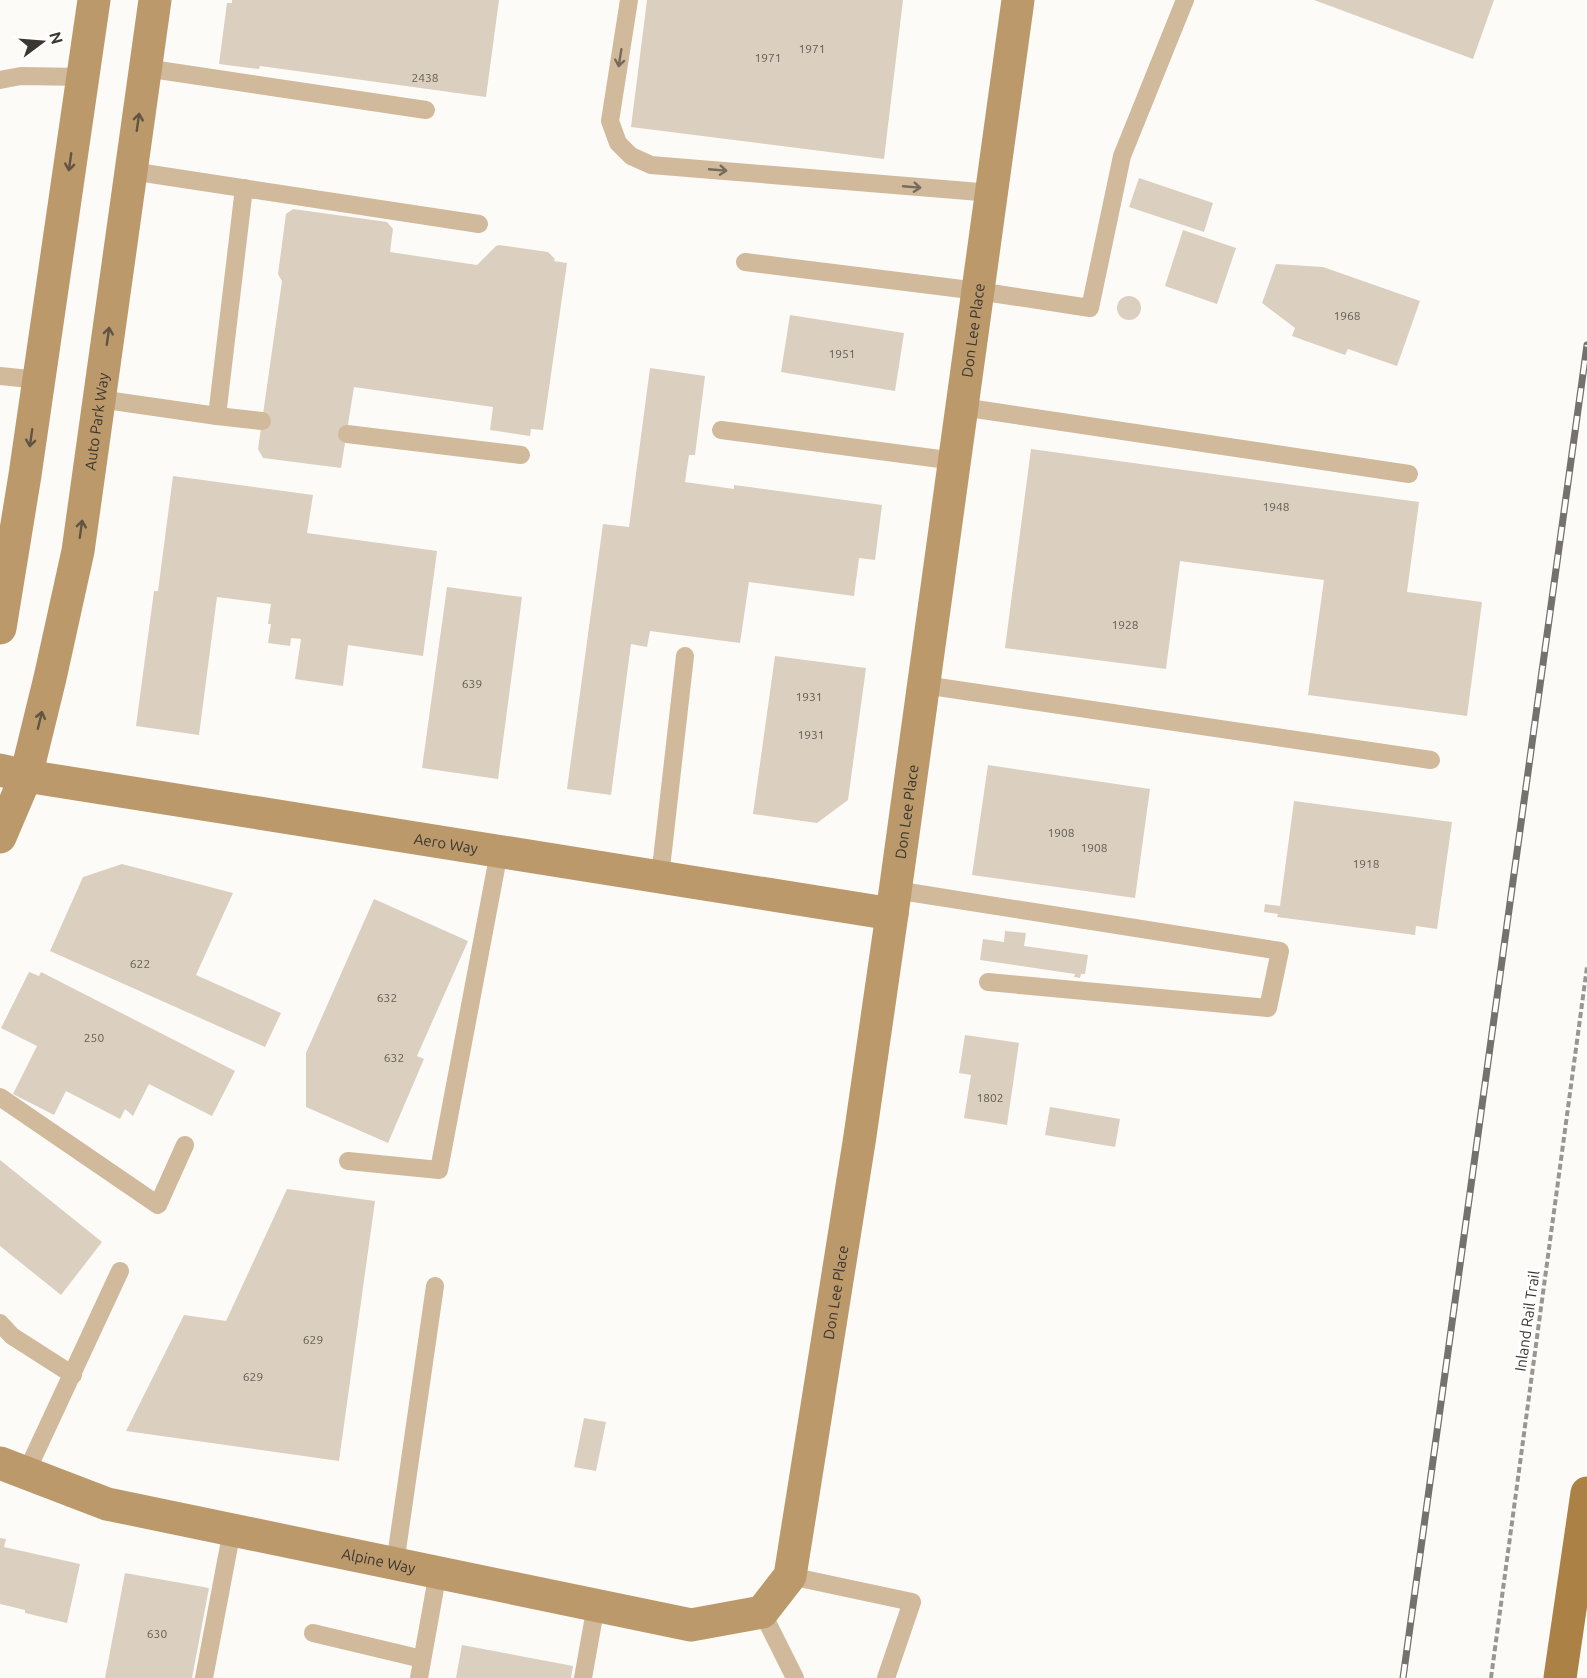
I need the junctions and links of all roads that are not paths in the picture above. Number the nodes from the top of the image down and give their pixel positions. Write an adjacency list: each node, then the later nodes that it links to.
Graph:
1 (94, 0): 7 (street)
2 (155, 0): 6 (street, Auto Park Way)
3 (629, 0): 12 (lane, one-way to 12)
4 (1018, 0): 12 (street, Don Lee Place)
5 (1185, 0): 15 (lane)
6 (145, 68): 9 (lane); 10 (street, Auto Park Way, one-way to 6)
7 (83, 77): 8 (lane); 17 (street, one-way to 17)
8 (0, 80)
9 (426, 110)
10 (131, 171): 11 (lane); 18 (street, Auto Park Way, one-way to 10)
11 (244, 188): 13 (lane); 20 (lane)
12 (992, 193): 15 (street, Don Lee Place)
13 (479, 224)
14 (746, 262): 15 (lane)
15 (978, 291): 19 (street, Don Lee Place)
16 (0, 376): 17 (lane)
17 (39, 380): 27 (street, one-way to 27)
18 (99, 399): 20 (lane); 31 (street, Auto Park Way, one-way to 18)
19 (962, 407): 25 (street, Don Lee Place); 26 (lane)
20 (217, 416): 21 (lane)
21 (262, 421)
22 (722, 430): 25 (lane)
23 (347, 434): 24 (lane)
24 (521, 455)
25 (955, 461): 29 (street, Don Lee Place)
26 (1409, 474)
27 (0, 627)
28 (685, 656): 34 (lane)
29 (924, 685): 30 (lane); 35 (street, Don Lee Place)
30 (1431, 760)
31 (13, 773): 32 (street, Auto Park Way); 33 (street, Aero Way)
32 (0, 837)
33 (500, 852): 34 (street, Aero Way); 39 (lane)
34 (660, 877): 35 (street, Aero Way)
35 (894, 902): 36 (lane); 49 (street, Don Lee Place)
36 (988, 982)
37 (0, 1096): 38 (lane)
38 (184, 1145)
39 (348, 1161)
40 (120, 1271): 43 (lane)
41 (435, 1286): 47 (lane)
42 (0, 1323): 43 (lane)
43 (73, 1375): 44 (lane)
44 (13, 1468): 46 (street, Alpine Way)
45 (1587, 1493): 59 (main road)
46 (232, 1530): 47 (street, Alpine Way); 54 (lane)
47 (395, 1564): 48 (street, Alpine Way)
48 (438, 1572): 50 (street, Alpine Way); 53 (lane)
49 (790, 1575): 51 (street, Don Lee Place); 58 (lane)
50 (596, 1605): 51 (street, Alpine Way); 56 (lane)
51 (762, 1612): 57 (lane)
52 (313, 1633): 53 (lane)
53 (422, 1659): 55 (lane)
54 (204, 1678)
55 (419, 1678)
56 (583, 1678)
57 (795, 1678)
58 (886, 1678)
59 (1560, 1678)

